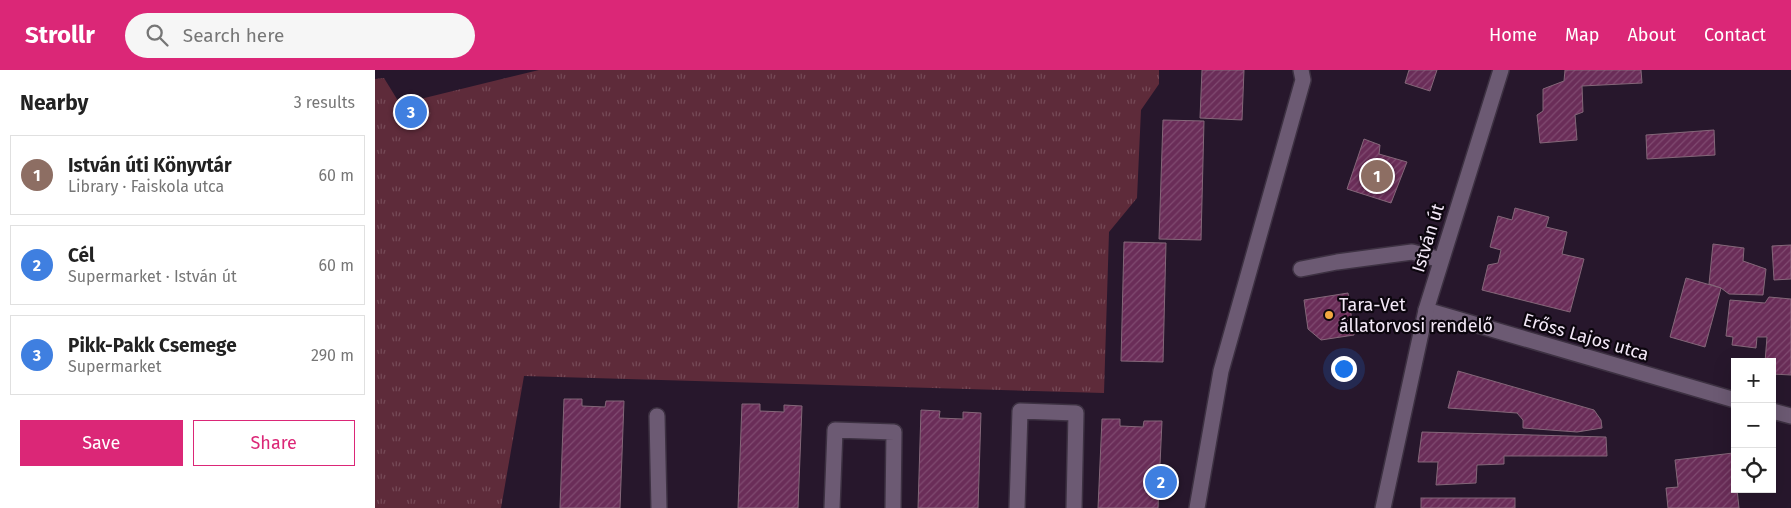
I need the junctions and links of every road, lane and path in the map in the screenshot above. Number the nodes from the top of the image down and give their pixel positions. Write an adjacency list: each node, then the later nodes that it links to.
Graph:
1 (1501, 70): 3 (street, István út)
2 (1302, 75): 15 (street)
3 (1441, 260): 4 (street); 5 (street, István út)
4 (1301, 270)
5 (1426, 310): 6 (street, Erőss Lajos utca); 16 (street, István út)
6 (1731, 399)
7 (1776, 412): 9 (street)
8 (657, 416): 10 (street)
9 (1791, 416)
10 (659, 508)
11 (832, 508): 12 (street)
12 (893, 508)
13 (1017, 508): 14 (street)
14 (1074, 508)
15 (1197, 508)
16 (1383, 508)

